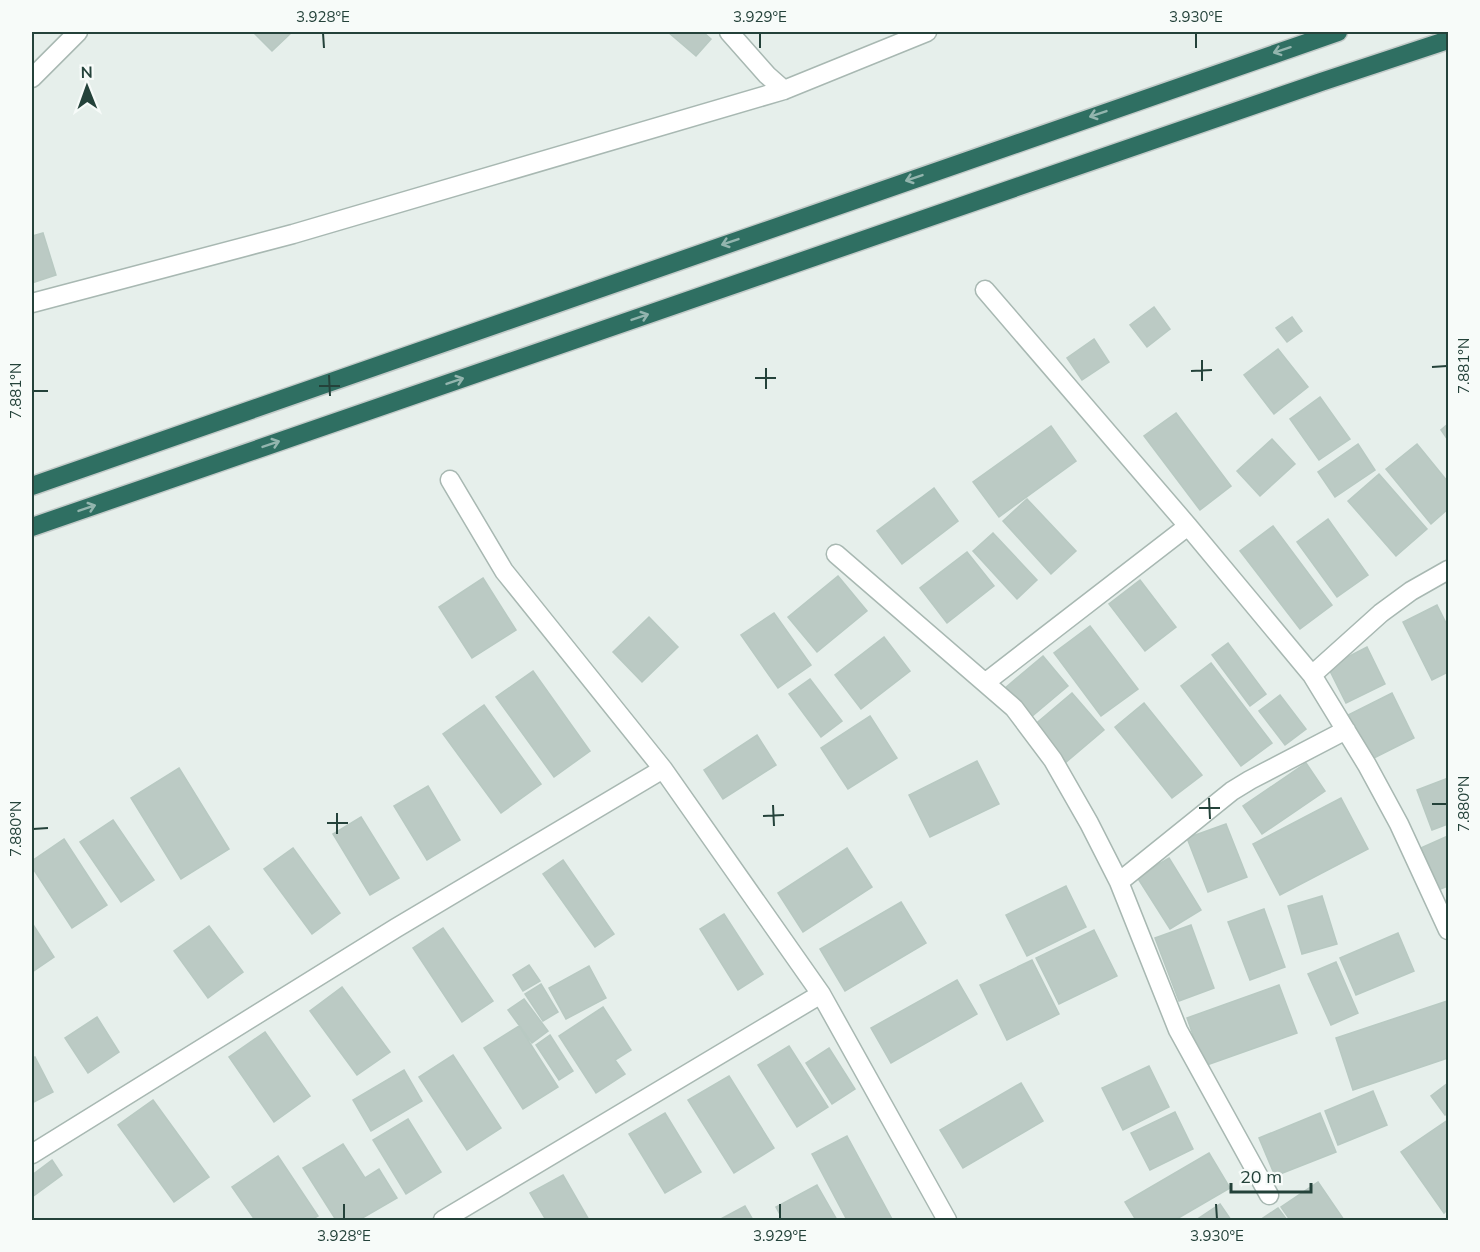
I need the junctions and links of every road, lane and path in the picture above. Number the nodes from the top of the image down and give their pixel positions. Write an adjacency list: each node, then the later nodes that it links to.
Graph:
1 (78, 32): 6 (street)
2 (729, 32): 7 (street)
3 (927, 32): 7 (street)
4 (1338, 32): 11 (highway, one-way to 11)
5 (1449, 40): 13 (highway, one-way to 5)
6 (32, 78)
7 (784, 90): 9 (street)
8 (985, 290): 12 (street)
9 (32, 303)
10 (450, 480): 19 (street)
11 (32, 486)
12 (1188, 526): 16 (street); 17 (street)
13 (32, 527)
14 (836, 554): 17 (street)
15 (1449, 570): 16 (street)
16 (1312, 675): 18 (street)
17 (986, 682): 20 (street)
18 (1346, 730): 20 (street); 21 (street)
19 (663, 769): 22 (street); 23 (street)
20 (1119, 882): 24 (street)
21 (1449, 930)
22 (821, 994): 25 (street); 26 (street)
23 (32, 1154)
24 (1269, 1195)
25 (442, 1221)
26 (947, 1221)

